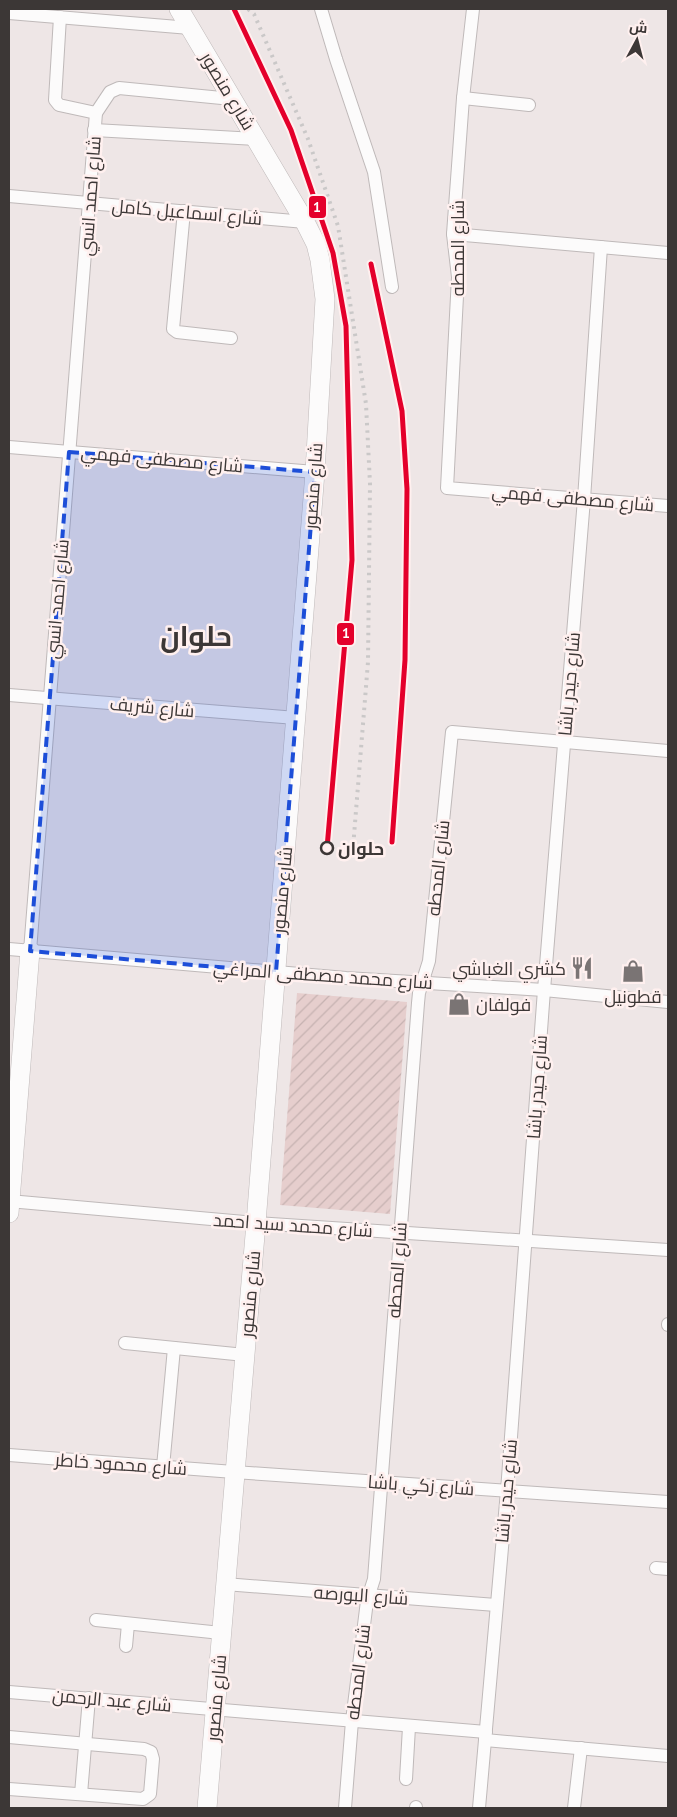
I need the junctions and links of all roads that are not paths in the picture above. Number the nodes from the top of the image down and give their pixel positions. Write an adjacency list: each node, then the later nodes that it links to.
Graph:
1 (179, 9): 6 (street, شارع منصور)
2 (322, 9): 20 (street)
3 (473, 9): 7 (street, شارع المحطه)
4 (9, 13): 5 (street)
5 (60, 17): 6 (street); 10 (street, شارع احمد انسي)
6 (190, 28): 8 (street, شارع منصور)
7 (463, 98): 9 (street); 17 (street, شارع المحطه)
8 (232, 99): 10 (street); 12 (street, شارع منصور)
9 (529, 104)
10 (96, 113): 11 (street, شارع احمد انسي)
11 (94, 130): 12 (street); 14 (street, شارع احمد انسي)
12 (257, 139): 16 (street, شارع منصور)
13 (9, 196): 14 (street, شارع اسماعيل كامل)
14 (90, 203): 15 (street, شارع اسماعيل كامل); 23 (street, شارع احمد انسي)
15 (184, 211): 16 (street, شارع اسماعيل كامل); 21 (street)
16 (305, 222): 24 (street, شارع منصور)
17 (453, 234): 18 (street); 25 (street, شارع المحطه)
18 (601, 247): 19 (street); 26 (street, شارع حيدر باشا)
19 (668, 253)
20 (392, 287)
21 (231, 338)
22 (9, 447): 23 (street, شارع مصطفى فهمي)
23 (70, 452): 24 (street, شارع مصطفى فهمي); 29 (street, شارع احمد انسي)
24 (315, 472): 30 (street, شارع منصور)
25 (447, 488): 26 (street, شارع مصطفى فهمي)
26 (584, 499): 27 (street, شارع مصطفى فهمي); 31 (street, شارع حيدر باشا)
27 (668, 506)
28 (9, 695): 29 (street, شارع شريف)
29 (49, 698): 30 (street, شارع شريف); 34 (street, شارع احمد انسي)
30 (296, 718): 35 (street, شارع منصور)
31 (564, 741): 32 (street); 36 (street, شارع المحطه); 37 (street, شارع حيدر باشا)
32 (668, 751)
33 (9, 949): 34 (street, شارع محمد مصطفى المراغي)
34 (30, 951): 35 (street, شارع محمد مصطفى المراغي); 39 (street, شارع احمد انسي)
35 (276, 972): 36 (street, شارع محمد مصطفى المراغي); 40 (street, شارع منصور)
36 (422, 983): 37 (street, شارع محمد مصطفى المراغي); 41 (street, شارع المحطه)
37 (544, 990): 38 (street, شارع محمد مصطفى المراغي); 42 (street, شارع حيدر باشا)
38 (668, 1002)
39 (9, 1205): 40 (street, شارع محمد سيد احمد)
40 (256, 1223): 41 (street, شارع محمد سيد احمد); 46 (street, شارع منصور)
41 (400, 1232): 42 (street, شارع محمد سيد احمد); 50 (street, شارع المحطه)
42 (526, 1241): 43 (street, شارع محمد سيد احمد); 51 (street, شارع حيدر باشا)
43 (668, 1250)
44 (125, 1343): 45 (street)
45 (174, 1348): 46 (street); 48 (street)
46 (245, 1355): 49 (street, شارع منصور)
47 (9, 1455): 48 (street, شارع محمود خاطر)
48 (163, 1467): 49 (street, شارع محمود خاطر)
49 (234, 1472): 50 (street, شارع زكي باشا); 53 (street, شارع منصور)
50 (381, 1482): 51 (street, شارع زكي باشا); 54 (street, شارع المحطه)
51 (507, 1491): 52 (street, شارع زكي باشا); 55 (street, شارع حيدر باشا)
52 (668, 1502)
53 (225, 1584): 54 (street, شارع البورصه); 58 (street, شارع منصور)
54 (368, 1595): 55 (street, شارع البورصه); 63 (street, شارع المحطه)
55 (496, 1605): 65 (street, شارع حيدر باشا)
56 (96, 1620): 57 (street)
57 (128, 1624): 58 (street); 59 (street)
58 (221, 1633): 62 (street, شارع منصور)
59 (126, 1646)
60 (9, 1692): 61 (street, شارع عبد الرحمن)
61 (89, 1698): 62 (street, شارع عبد الرحمن); 67 (street)
62 (215, 1709): 63 (street, شارع عبد الرحمن); 73 (street, شارع منصور)
63 (352, 1721): 64 (street, شارع عبد الرحمن); 74 (street, شارع المحطه)
64 (409, 1727): 65 (street, شارع عبد الرحمن); 70 (street)
65 (486, 1736): 68 (street, شارع عبد الرحمن); 75 (street, شارع حيدر باشا)
66 (9, 1737): 67 (street)
67 (85, 1744): 72 (street); 72 (street)
68 (581, 1748): 69 (street, شارع عبد الرحمن); 76 (street)
69 (668, 1756)
70 (406, 1779)
71 (9, 1789): 72 (street)
72 (81, 1794)
73 (207, 1808)
74 (345, 1808)
75 (479, 1808)
76 (574, 1808)

